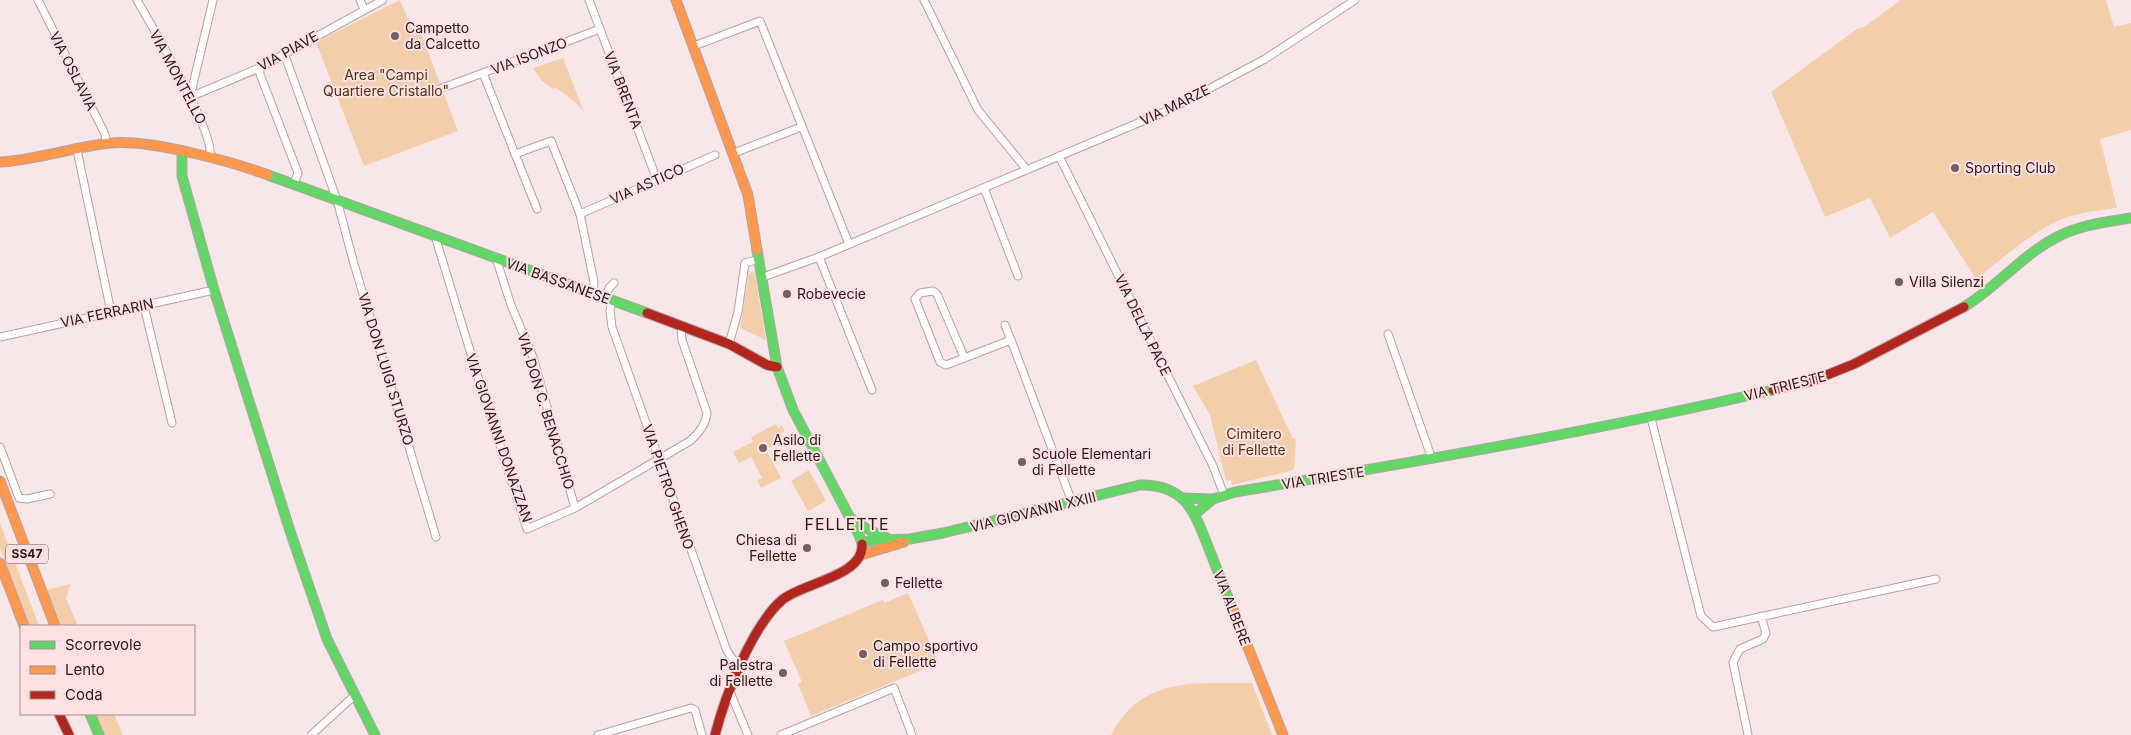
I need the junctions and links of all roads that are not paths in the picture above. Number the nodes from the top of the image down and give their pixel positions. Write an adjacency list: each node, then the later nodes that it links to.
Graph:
1 (38, 0): 19 (street, VIA OSLAVIA)
2 (138, 0): 17 (street, VIA MONTELLO)
3 (213, 0): 17 (street)
4 (360, 0): 10 (street)
5 (383, 0): 10 (street, VIA PIAVE)
6 (589, 0): 11 (street, VIA BRENTA)
7 (676, 0): 12 (main road, VIA GIOVANNI XXIII)
8 (924, 0): 28 (street)
9 (1355, 0): 25 (street, VIA MARZE)
10 (364, 9): 13 (street, VIA PIAVE)
11 (600, 30): 15 (street, VIA ISONZO); 29 (street, VIA BRENTA)
12 (694, 46): 18 (street); 22 (main road, VIA GIOVANNI XXIII)
13 (284, 53): 14 (street, VIA PIAVE); 32 (street)
14 (259, 68): 17 (street, VIA PIAVE); 30 (street)
15 (483, 73): 16 (street, VIA ISONZO); 23 (street, VIA ISONZO)
16 (442, 88)
17 (190, 97): 26 (street, VIA MONTELLO)
18 (801, 127): 22 (street); 37 (street)
19 (106, 143): 20 (main road, VIA BASSANESE); 21 (main road, VIA BASSANESE)
20 (77, 150): 27 (main road, VIA BASSANESE); 48 (street)
21 (182, 152): 26 (main road, VIA BASSANESE); 44 (main road)
22 (734, 153): 40 (main road, VIA GIOVANNI XXIII)
23 (515, 154): 33 (street, VIA ISONZO); 34 (street)
24 (715, 155): 29 (street, VIA ASTICO)
25 (1059, 156): 28 (street, VIA MARZE); 66 (street, VIA DELLA PACE)
26 (210, 157): 30 (main road, VIA BASSANESE)
27 (0, 162)
28 (1027, 170): 31 (street, VIA MARZE)
29 (657, 180): 34 (street, VIA ASTICO)
30 (294, 184): 32 (main road, VIA BASSANESE)
31 (984, 188): 37 (street, VIA MARZE); 41 (street)
32 (337, 200): 36 (main road, VIA BASSANESE); 74 (street, VIA DON LUIGI STURZO)
33 (536, 209)
34 (580, 214): 45 (street)
35 (2131, 218): 58 (main road, VIA TRIESTE)
36 (435, 236): 39 (main road, VIA BASSANESE); 71 (street, VIA GIOVANNI DONAZZAN)
37 (849, 244): 38 (street, VIA MARZE)
38 (819, 257): 42 (street, VIA MARZE); 57 (street)
39 (496, 258): 45 (main road, VIA BASSANESE); 71 (street, VIA DON C. BENACCHIO)
40 (760, 259): 42 (main road, VIA GIOVANNI XXIII); 54 (street)
41 (1018, 276)
42 (763, 277): 56 (main road, VIA GIOVANNI XXIII)
43 (614, 283): 46 (street)
44 (214, 290): 47 (street, VIA FERRARIN); 87 (main road)
45 (593, 295): 46 (main road, VIA BASSANESE)
46 (608, 299): 49 (main road, VIA BASSANESE); 61 (street, VIA PIETRO GHENO)
47 (144, 306): 48 (street, VIA FERRARIN); 59 (street)
48 (111, 312): 52 (street, VIA FERRARIN)
49 (681, 325): 54 (main road, VIA BASSANESE); 61 (street, VIA GIOVANNI DONAZZAN)
50 (1005, 326): 53 (street)
51 (1388, 334): 62 (street)
52 (0, 337)
53 (1011, 340): 55 (street); 70 (street)
54 (729, 344): 56 (main road, VIA BASSANESE)
55 (964, 357): 55 (street)
56 (776, 367): 73 (main road, VIA GIOVANNI XXIII)
57 (872, 390)
58 (1651, 418): 62 (main road, VIA TRIESTE); 81 (street)
59 (172, 423)
60 (0, 448): 65 (street)
61 (658, 458): 71 (street, VIA GIOVANNI DONAZZAN); 85 (street, VIA PIETRO GHENO)
62 (1432, 460): 66 (main road, VIA TRIESTE)
63 (0, 481): 84 (main road, SS47)
64 (1170, 490): 67 (main road, VIA ALBERE); 70 (main road, VIA GIOVANNI XXIII)
65 (50, 494)
66 (1224, 495): 68 (main road, VIA TRIESTE)
67 (1184, 498): 68 (main road, VIA TRIESTE); 72 (main road, VIA ALBERE)
68 (1213, 499): 72 (main road, VIA TRIESTE)
69 (0, 502): 83 (main road, SS47)
70 (1072, 502): 75 (main road, VIA GIOVANNI XXIII)
71 (575, 508)
72 (1195, 514): 102 (main road, VIA ALBERE)
73 (849, 516): 76 (main road, VIA GIOVANNI XXIII); 77 (main road, VIA GIOVANNI XXIII)
74 (436, 537)
75 (910, 539): 76 (main road, VIA GIOVANNI XXIII); 78 (main road)
76 (894, 540): 77 (main road, VIA GIOVANNI XXIII)
77 (862, 543): 78 (main road)
78 (861, 555): 85 (main road)
79 (0, 563): 82 (main road)
80 (1936, 579): 81 (street)
81 (1761, 616): 103 (street)
82 (24, 625)
83 (48, 625)
84 (55, 625)
85 (740, 668): 86 (main road)
86 (730, 692): 98 (main road); 99 (street)
87 (354, 696): 94 (street); 95 (main road)
88 (59, 715): 91 (main road)
89 (81, 715): 92 (main road)
90 (90, 715): 93 (main road)
91 (69, 735)
92 (90, 735)
93 (99, 735)
94 (311, 735)
95 (375, 735)
96 (598, 735): 97 (street)
97 (702, 735)
98 (715, 735)
99 (748, 735)
100 (781, 735): 101 (street)
101 (912, 735)
102 (1283, 735)
103 (1748, 735)

